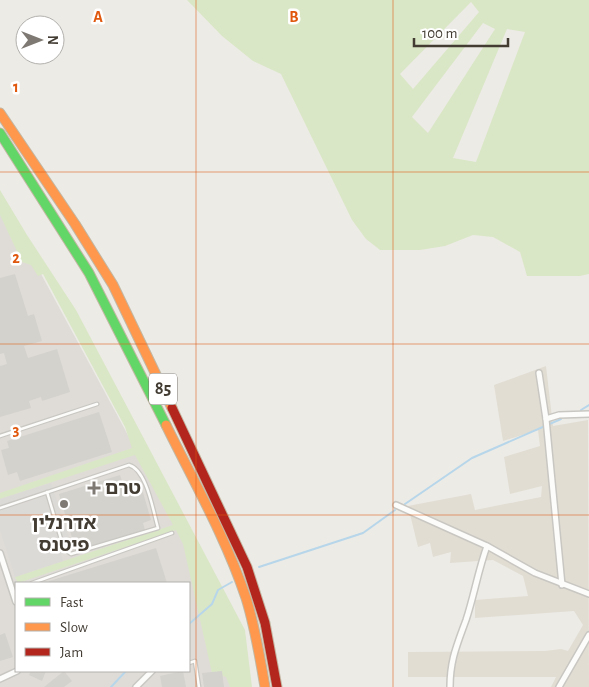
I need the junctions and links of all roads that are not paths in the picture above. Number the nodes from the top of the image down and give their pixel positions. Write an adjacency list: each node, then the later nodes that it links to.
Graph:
1 (0, 113): 26 (highway, 85)
2 (0, 133): 25 (highway, 85)
3 (539, 373): 6 (street)
4 (97, 404): 7 (lane)
5 (589, 414): 6 (street)
6 (546, 420): 15 (street)
7 (0, 436)
8 (47, 492): 8 (lane); 10 (lane)
9 (396, 505): 12 (street)
10 (0, 508)
11 (172, 533): 14 (lane)
12 (487, 546): 15 (street); 27 (street)
13 (0, 553): 16 (street)
14 (35, 582)
15 (562, 585): 17 (street)
16 (14, 590)
17 (589, 594)
18 (589, 635): 28 (street)
19 (190, 663): 24 (lane)
20 (15, 672): 22 (street)
21 (151, 672): 23 (street)
22 (0, 679)
23 (136, 687)
24 (199, 687)
25 (265, 687)
26 (276, 687)
27 (450, 687)
28 (559, 687)

